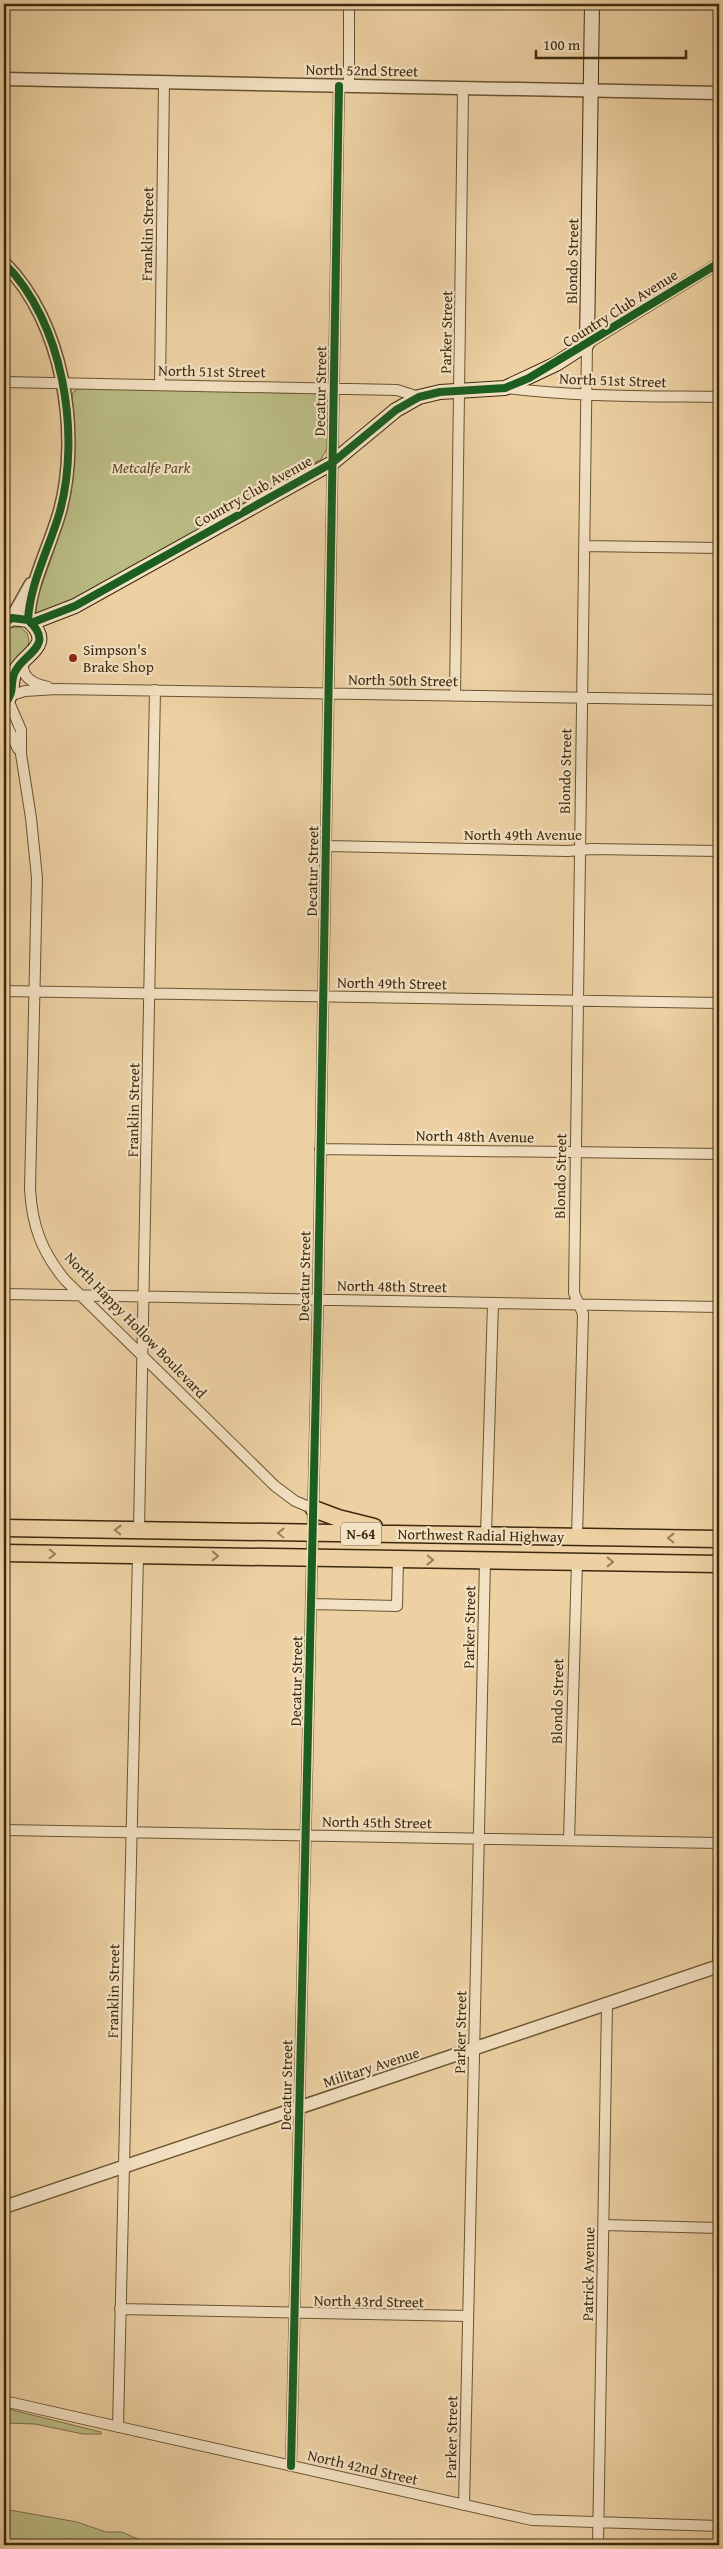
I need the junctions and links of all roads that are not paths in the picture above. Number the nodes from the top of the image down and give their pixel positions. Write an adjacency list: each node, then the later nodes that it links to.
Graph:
1 (349, 4): 5 (street, Decatur Street)
2 (592, 4): 7 (main road, Blondo Street)
3 (4, 79): 4 (street, North 52nd Street)
4 (164, 82): 5 (street, North 52nd Street); 14 (street, Franklin Street)
5 (344, 86): 6 (street, North 52nd Street); 16 (street, Decatur Street)
6 (463, 89): 7 (street, North 52nd Street); 17 (street, Parker Street)
7 (591, 90): 8 (street, North 52nd Street); 11 (main road, Blondo Street)
8 (719, 92)
9 (4, 263): 13 (street)
10 (719, 263): 11 (street, Country Club Avenue)
11 (587, 344): 15 (main road, Country Club Avenue); 18 (street, Blondo Street)
12 (4, 382): 13 (street, North 51st Street)
13 (62, 383): 14 (street, North 51st Street); 24 (street)
14 (160, 385): 16 (street, North 51st Street)
15 (505, 388): 17 (main road, Country Club Avenue); 18 (street, North 51st Street)
16 (334, 389): 19 (street, North 51st Street); 21 (street, Decatur Street)
17 (460, 391): 19 (main road, Country Club Avenue); 33 (street, Parker Street)
18 (587, 394): 20 (street, North 51st Street); 22 (street, Blondo Street)
19 (419, 397): 21 (main road, Country Club Avenue)
20 (719, 397)
21 (332, 463): 25 (main road, Country Club Avenue); 32 (street, Decatur Street)
22 (584, 546): 23 (street); 34 (street, Blondo Street)
23 (719, 548)
24 (40, 566): 26 (street); 27 (street)
25 (75, 606): 27 (main road, Country Club Avenue); 28 (main road, Country Club Avenue)
26 (6, 621): 27 (main road)
27 (30, 622): 28 (main road)
28 (38, 643): 29 (main road, Country Club Avenue)
29 (23, 662): 30 (street, North 50th Street); 35 (main road, Country Club Avenue)
30 (56, 689): 31 (street, North 50th Street); 35 (street, North 50th Street)
31 (155, 690): 32 (street, North 50th Street); 44 (street, Franklin Street)
32 (329, 694): 33 (street, North 50th Street); 39 (street, Decatur Street)
33 (455, 696): 34 (street, North 50th Street)
34 (583, 698): 36 (street, North 50th Street); 40 (street, Blondo Street)
35 (8, 700): 38 (street, North Happy Hollow Boulevard)
36 (719, 700)
37 (4, 719): 38 (street, North Happy Hollow Boulevard)
38 (21, 754): 43 (street, North Happy Hollow Boulevard)
39 (327, 846): 40 (street, North 49th Avenue); 45 (street, Decatur Street)
40 (580, 850): 41 (street, North 49th Avenue); 46 (street, Blondo Street)
41 (719, 851)
42 (4, 991): 43 (street, North 49th Street)
43 (35, 992): 44 (street, North 49th Street); 52 (street, North Happy Hollow Boulevard)
44 (150, 994): 45 (street, North 49th Street); 53 (street, Franklin Street)
45 (323, 997): 46 (street, North 49th Street); 48 (street, Decatur Street)
46 (578, 1001): 47 (street, North 49th Street); 49 (street, Blondo Street)
47 (719, 1003)
48 (320, 1149): 49 (street, North 48th Avenue); 54 (street, Decatur Street)
49 (576, 1152): 50 (street, North 48th Avenue); 56 (street, Blondo Street)
50 (719, 1154)
51 (4, 1294): 52 (street, North 48th Street)
52 (81, 1295): 53 (street, North 48th Street); 58 (street, North Happy Hollow Boulevard)
53 (144, 1296): 54 (street, North 48th Street); 58 (street, Franklin Street)
54 (318, 1300): 55 (street, North 48th Street); 59 (street, Decatur Street)
55 (492, 1303): 56 (street, North 48th Street); 64 (street)
56 (579, 1305): 57 (street, North 48th Street); 65 (street, Blondo Street)
57 (719, 1307)
58 (143, 1357): 59 (street, North Happy Hollow Boulevard); 61 (street, Franklin Street)
59 (314, 1509): 62 (street, Decatur Street); 63 (main road)
60 (4, 1528): 61 (main road, Northwest Radial Highway / N-64, one-way to 60)
61 (139, 1530): 62 (main road, Northwest Radial Highway / N-64, one-way to 61)
62 (313, 1533): 63 (main road, Northwest Radial Highway / N-64); 69 (street, Decatur Street)
63 (410, 1534): 64 (main road, Northwest Radial Highway / N-64)
64 (486, 1535): 65 (main road, Northwest Radial Highway / N-64)
65 (577, 1537): 66 (main road, Northwest Radial Highway / N-64, one-way to 65)
66 (719, 1539)
67 (4, 1553): 68 (main road, Northwest Radial Highway / N-64, one-way to 68)
68 (138, 1556): 69 (main road, Northwest Radial Highway / N-64, one-way to 69); 76 (street, Franklin Street)
69 (312, 1558): 70 (main road, Northwest Radial Highway / N-64); 74 (street, Decatur Street)
70 (398, 1559): 71 (main road, Northwest Radial Highway / N-64, one-way to 71); 74 (street)
71 (485, 1560): 72 (main road, Northwest Radial Highway / N-64); 78 (street, Parker Street)
72 (576, 1562): 73 (main road, Northwest Radial Highway / N-64, one-way to 73); 79 (street, Blondo Street)
73 (719, 1564)
74 (312, 1604): 77 (street, Decatur Street)
75 (4, 1830): 76 (street, North 45th Street)
76 (132, 1832): 77 (street, North 45th Street); 86 (street, Franklin Street)
77 (306, 1835): 78 (street, North 45th Street); 85 (street, Decatur Street)
78 (480, 1839): 79 (street, North 45th Street); 84 (street, Parker Street)
79 (569, 1840): 80 (street, North 45th Street)
80 (719, 1843)
81 (719, 1864): 82 (street)
82 (719, 1966): 83 (street, Military Avenue)
83 (607, 2004): 84 (street, Military Avenue); 88 (street, Patrick Avenue)
84 (475, 2049): 85 (street, Military Avenue); 92 (street, Parker Street)
85 (299, 2108): 86 (street, Military Avenue); 91 (street, Decatur Street)
86 (124, 2166): 87 (street, Military Avenue); 90 (street, Franklin Street)
87 (4, 2207)
88 (604, 2225): 89 (street); 97 (street, Patrick Avenue)
89 (719, 2228)
90 (120, 2309): 91 (street, North 43rd Street); 94 (street, Franklin Street)
91 (294, 2314): 92 (street, North 43rd Street); 95 (street, Decatur Street)
92 (468, 2316): 96 (street, Parker Street)
93 (4, 2401): 94 (street, North 42nd Street)
94 (118, 2427): 95 (street, North 42nd Street)
95 (291, 2466): 96 (street, North 42nd Street)
96 (464, 2505): 97 (street, North 42nd Street)
97 (599, 2523): 98 (street, North 42nd Street); 99 (street, Patrick Avenue)
98 (719, 2526)
99 (598, 2545)

